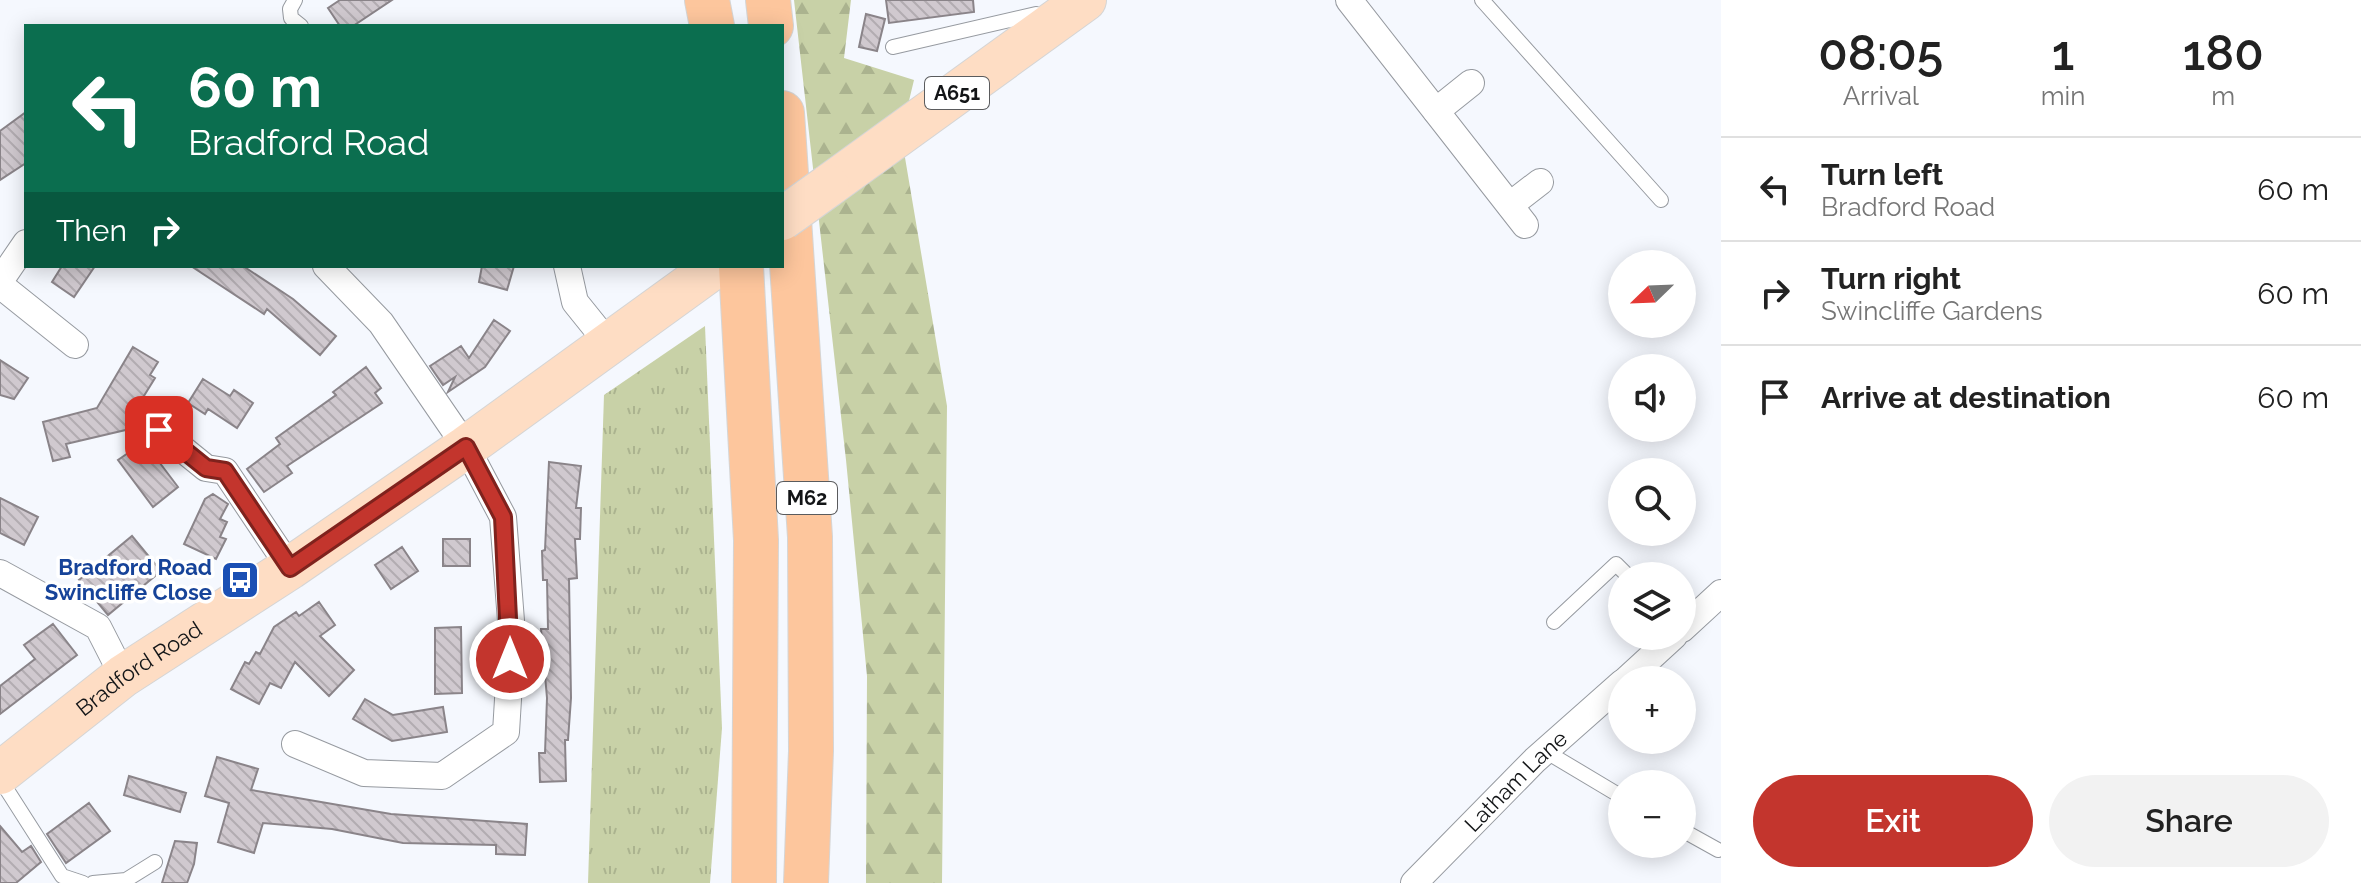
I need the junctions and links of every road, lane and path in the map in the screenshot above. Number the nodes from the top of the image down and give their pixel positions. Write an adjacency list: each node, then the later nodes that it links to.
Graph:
1 (295, 0): 7 (lane)
2 (707, 0): 8 (highway)
3 (768, 0): 9 (highway)
4 (1349, 0): 12 (street)
5 (1482, 0): 15 (lane)
6 (1069, 12): 10 (lane); 16 (main road, A651, bridge)
7 (298, 24)
8 (712, 24)
9 (771, 24)
10 (893, 47)
11 (1471, 83): 12 (street)
12 (1436, 111): 14 (street)
13 (784, 143): 47 (highway, M62)
14 (1540, 182)
15 (1661, 200)
16 (784, 218)
17 (24, 246): 22 (street)
18 (328, 268): 26 (street)
19 (567, 268): 23 (street)
20 (713, 268): 23 (main road, Bradford Road)
21 (741, 268): 46 (highway, M62)
22 (0, 283): 24 (street)
23 (622, 332): 26 (main road, Bradford Road)
24 (75, 345)
25 (159, 430): 27 (street)
26 (466, 447): 27 (main road, Bradford Road); 37 (street)
27 (290, 568): 35 (main road, Bradford Road)
28 (1608, 571): 32 (lane)
29 (0, 573): 35 (street)
30 (1721, 593): 31 (street)
31 (1696, 616)
32 (1554, 622)
33 (1659, 650): 34 (street, Latham Lane)
34 (1641, 666)
35 (123, 676): 39 (main road, Bradford Road)
36 (1608, 696): 38 (street, Latham Lane)
37 (295, 744)
38 (1545, 751): 40 (lane); 48 (street, Latham Lane)
39 (0, 776): 44 (lane)
40 (1608, 789)
41 (1696, 838): 42 (lane)
42 (1718, 850)
43 (155, 862): 45 (lane)
44 (83, 883)
45 (93, 883)
46 (754, 883)
47 (806, 883)
48 (1414, 883)

